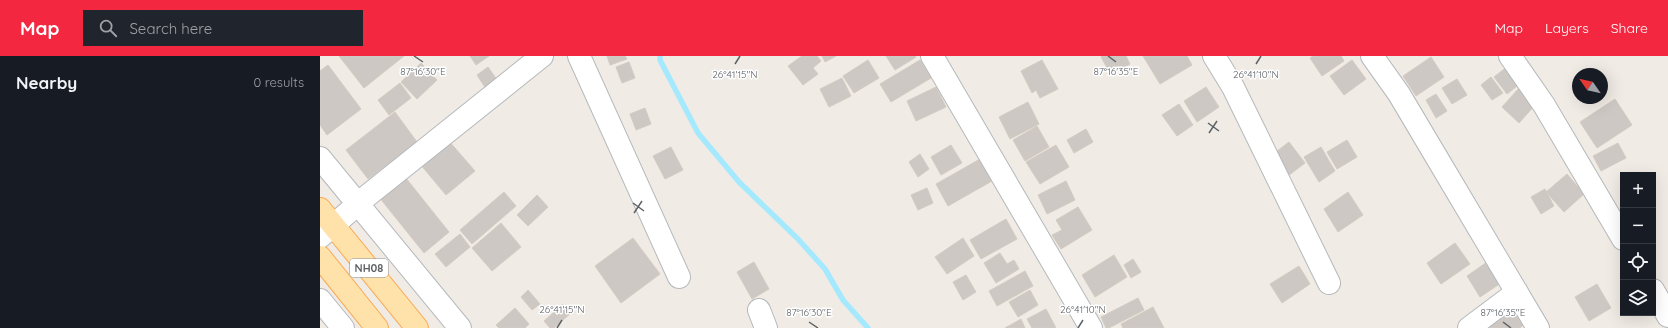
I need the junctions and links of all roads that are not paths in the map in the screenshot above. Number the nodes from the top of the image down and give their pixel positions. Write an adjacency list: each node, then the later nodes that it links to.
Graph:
1 (542, 56): 8 (street)
2 (579, 56): 12 (street)
3 (932, 56): 25 (street)
4 (1214, 56): 13 (street)
5 (1372, 56): 14 (street)
6 (1510, 56): 10 (street)
7 (320, 158): 8 (street)
8 (363, 200): 9 (street); 23 (street); 24 (street)
9 (325, 224): 22 (main road, NH08)
10 (1620, 234)
11 (320, 257): 21 (main road, NH08)
12 (679, 277)
13 (1329, 283)
14 (1517, 292): 26 (street); 27 (street)
15 (1656, 295): 17 (street)
16 (320, 300): 20 (street)
17 (1668, 316)
18 (320, 318): 19 (street)
19 (328, 328)
20 (343, 328)
21 (377, 328)
22 (418, 328)
23 (460, 328)
24 (477, 328)
25 (1091, 328)
26 (1469, 328)
27 (1538, 328)

